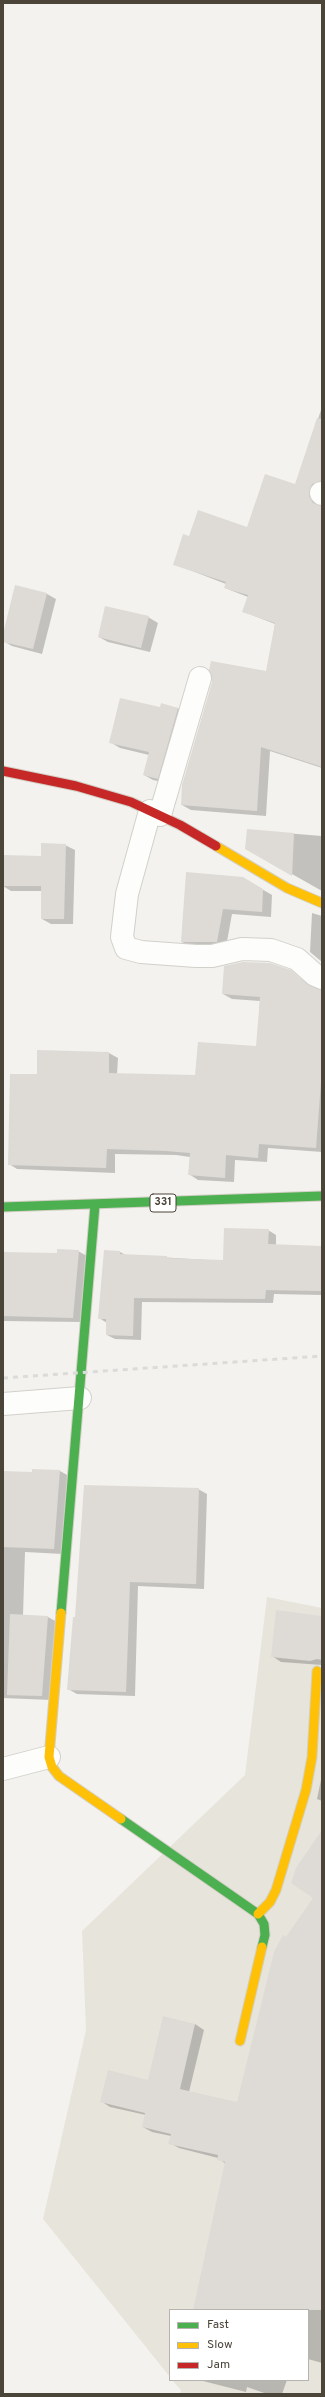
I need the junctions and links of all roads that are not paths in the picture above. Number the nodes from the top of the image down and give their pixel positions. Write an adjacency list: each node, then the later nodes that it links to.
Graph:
1 (200, 678): 3 (street)
2 (3, 771): 3 (street)
3 (155, 813): 4 (street); 5 (street)
4 (322, 903)
5 (322, 978)
6 (322, 1196): 7 (street, 331)
7 (95, 1206): 8 (street, 331); 9 (street)
8 (3, 1207)
9 (80, 1398): 10 (street); 12 (street)
10 (3, 1404)
11 (317, 1671): 14 (street)
12 (49, 1757): 13 (street); 14 (street)
13 (3, 1769)
14 (258, 1914): 15 (street)
15 (240, 2041)

